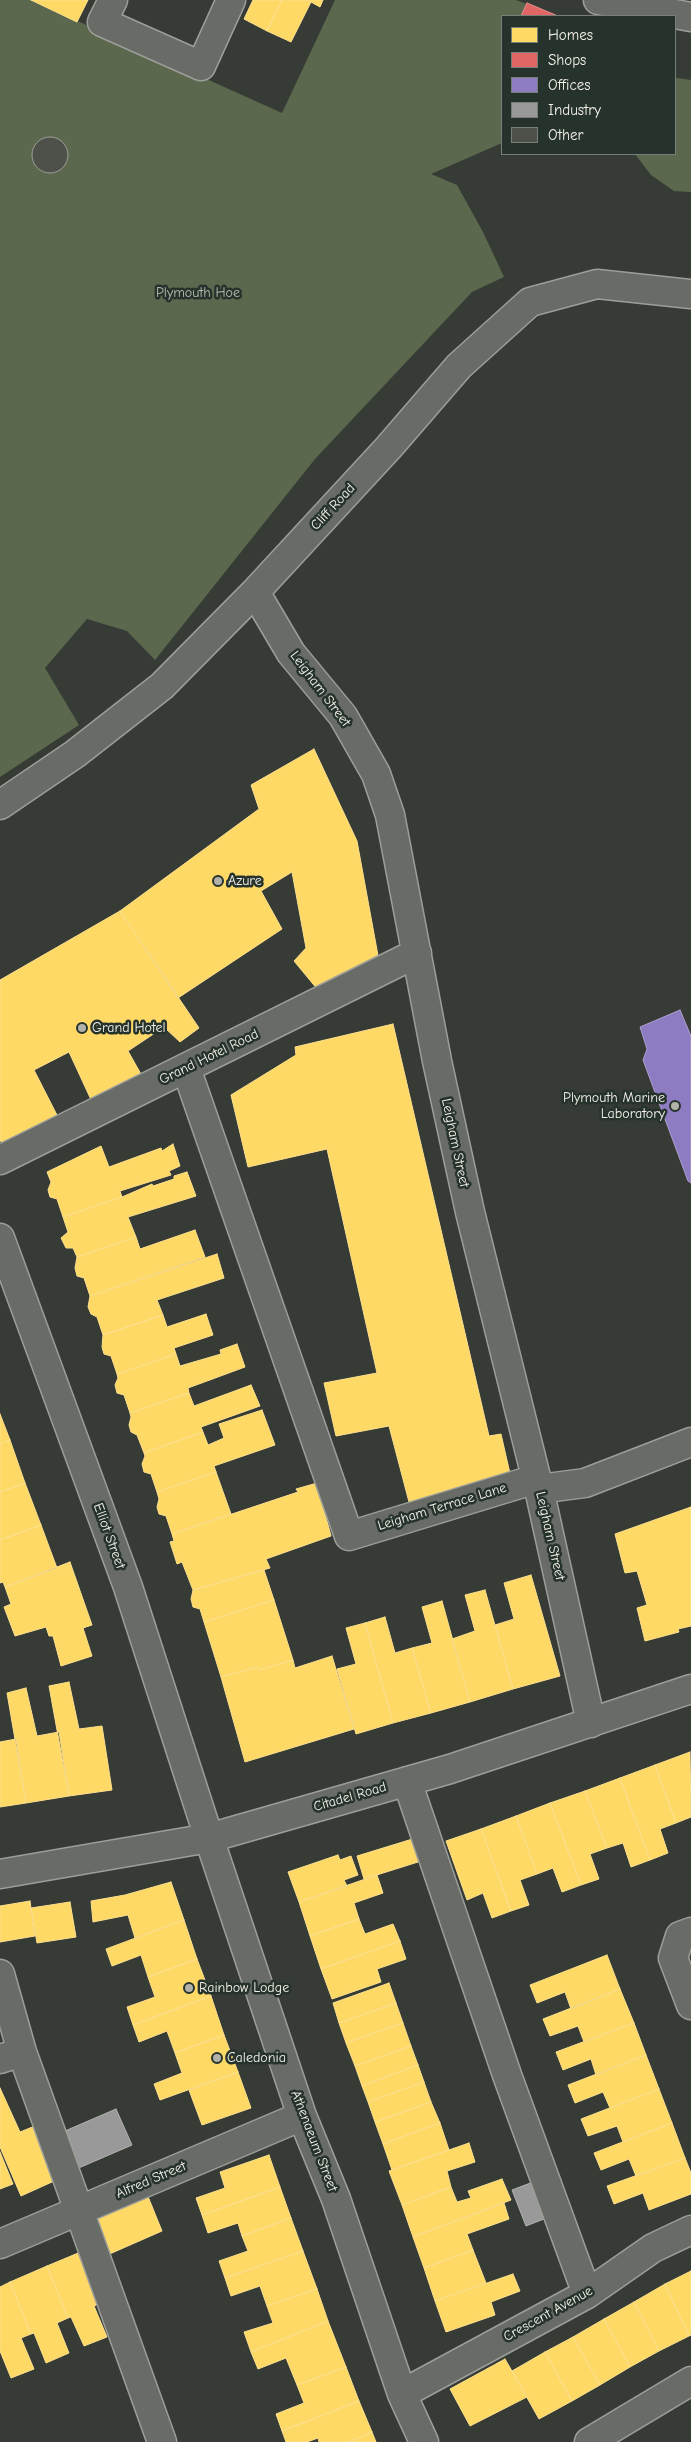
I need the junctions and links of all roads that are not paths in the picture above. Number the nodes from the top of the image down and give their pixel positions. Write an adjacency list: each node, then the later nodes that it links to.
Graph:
1 (112, 0): 2 (street)
2 (230, 0)
3 (598, 0): 4 (street)
4 (691, 16)
5 (691, 294): 6 (street, Cliff Road)
6 (255, 592): 7 (street, Cliff Road); 8 (street, Leigham Street)
7 (0, 806)
8 (417, 953): 9 (street, Grand Hotel Road); 13 (street, Leigham Street)
9 (186, 1068): 10 (street, Grand Hotel Road); 13 (street, Leigham Terrace Lane)
10 (0, 1160)
11 (0, 1238): 17 (street, Elliot Street)
12 (691, 1442): 13 (street, Leigham Terrace Lane)
13 (538, 1484): 15 (street, Leigham Street)
14 (691, 1689): 15 (street, Citadel Road)
15 (591, 1723): 16 (street, Citadel Road)
16 (408, 1781): 17 (street, Citadel Road); 27 (street)
17 (209, 1838): 18 (street, Citadel Road); 23 (street, Athenaeum Street)
18 (0, 1874)
19 (691, 1932): 21 (street)
20 (0, 1974): 22 (street)
21 (691, 2005)
22 (11, 2055): 24 (street)
23 (302, 2116): 24 (street, Alfred Street); 29 (street, Athenaeum Street)
24 (80, 2210): 26 (street, Alfred Street); 30 (street)
25 (691, 2230): 27 (street, Crescent Avenue)
26 (0, 2244)
27 (587, 2294): 29 (street, Crescent Avenue)
28 (691, 2382): 32 (street)
29 (402, 2394): 31 (street, Athenaeum Street)
30 (157, 2440)
31 (424, 2442)
32 (589, 2442)

